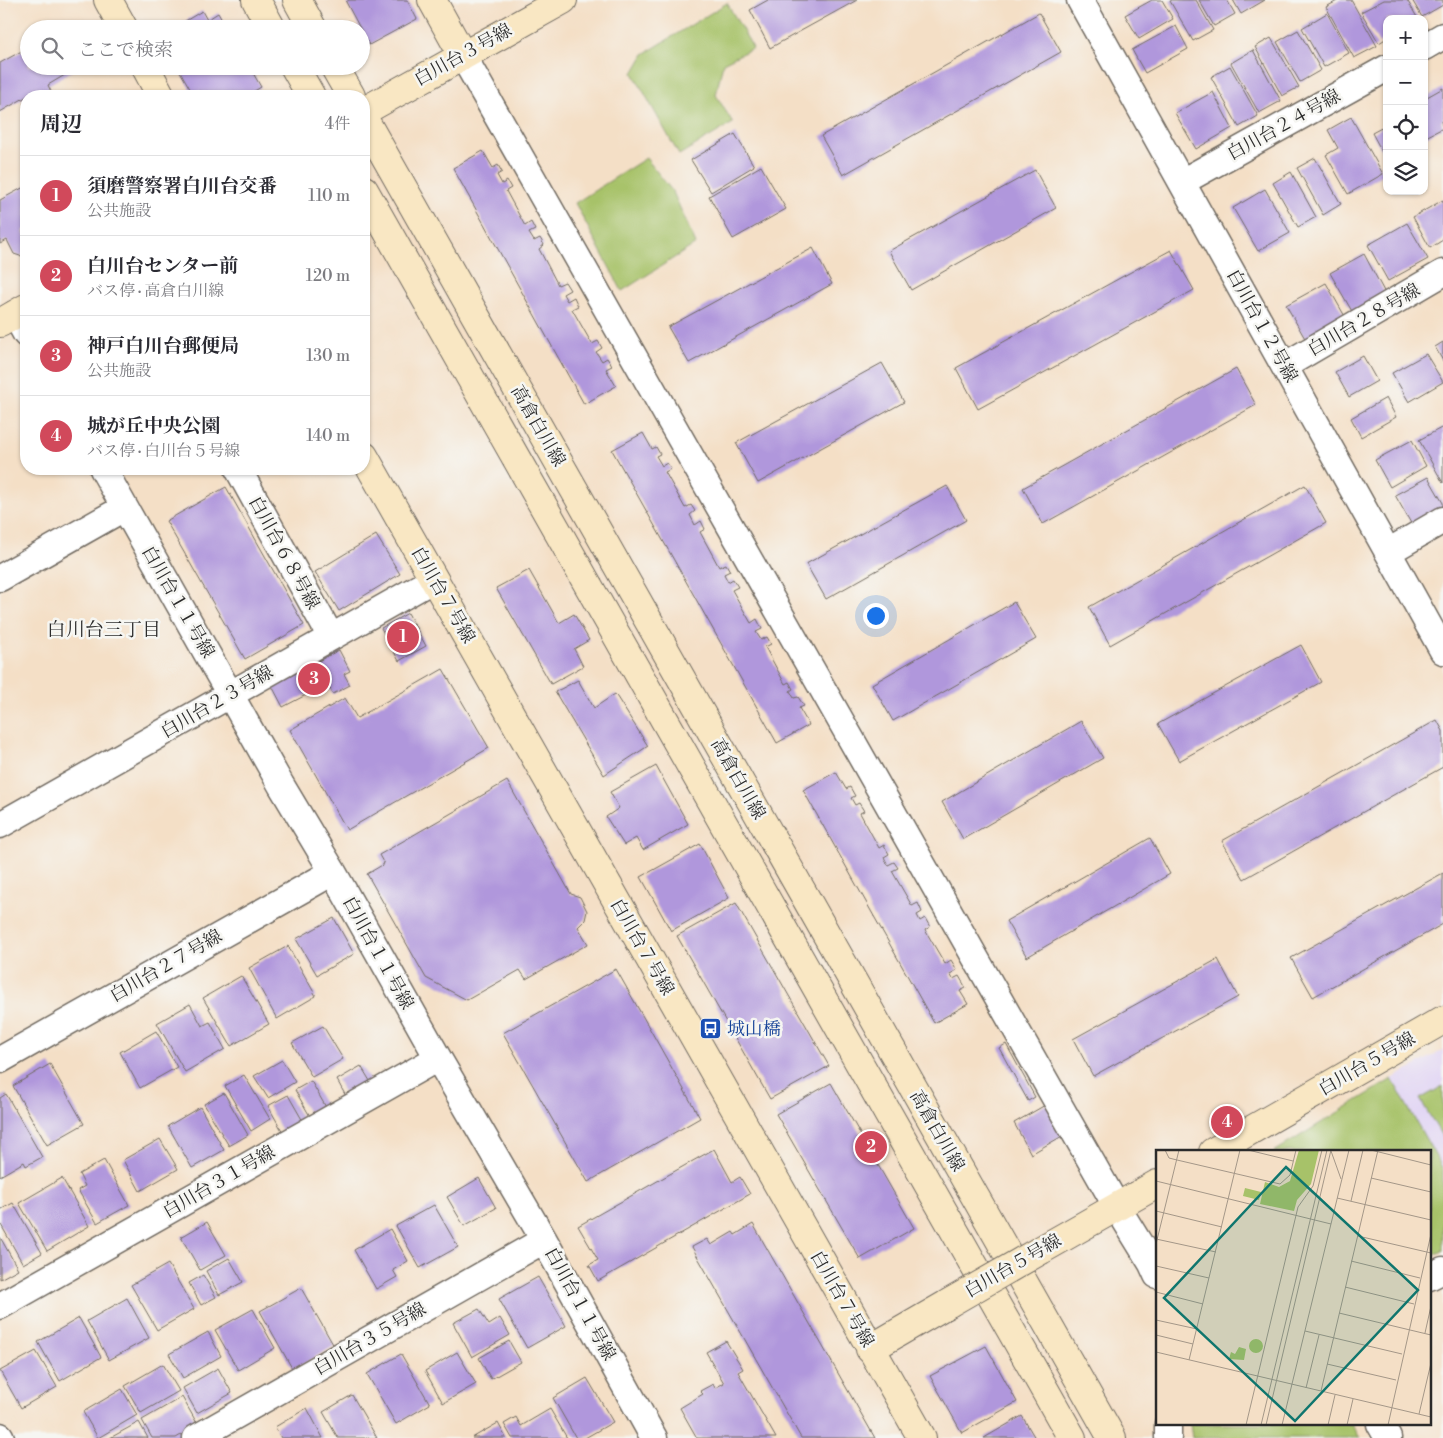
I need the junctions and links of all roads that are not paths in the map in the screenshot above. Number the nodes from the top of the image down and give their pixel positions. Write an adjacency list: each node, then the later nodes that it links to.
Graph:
1 (108, 0): 7 (street)
2 (256, 0): 8 (street)
3 (296, 0): 9 (street)
4 (432, 0): 12 (street)
5 (563, 0): 12 (street, 白川台３号線)
6 (1080, 0): 22 (street, 白川台１２号線)
7 (119, 20)
8 (267, 20)
9 (308, 20)
10 (1443, 36): 11 (street)
11 (1428, 45)
12 (463, 56): 20 (street, 白川台３号線); 44 (street)
13 (1383, 70): 22 (street, 白川台２４号線)
14 (150, 75): 17 (street)
15 (299, 75): 18 (street)
16 (339, 75): 19 (street)
17 (158, 90)
18 (308, 90)
19 (348, 90)
20 (370, 108)
21 (370, 130): 56 (street, 高倉白川線)
22 (1182, 182): 25 (street, 白川台１２号線)
23 (370, 201): 55 (street, 高倉白川線)
24 (1443, 273): 25 (street, 白川台２８号線)
25 (1284, 366): 31 (street, 白川台１２号線)
26 (370, 467): 33 (street, 白川台７号線)
27 (105, 475): 29 (street, 白川台１１号線)
28 (241, 475): 34 (street, 白川台６８号線)
29 (124, 508): 32 (street); 36 (street, 白川台１１号線)
30 (1443, 520): 31 (street)
31 (1388, 552): 35 (street, 白川台１２号線)
32 (0, 578)
33 (434, 579): 34 (street, 白川台２３号線); 50 (street, 白川台７号線)
34 (331, 637): 36 (street, 白川台２３号線)
35 (1443, 651)
36 (230, 694): 37 (street, 白川台２３号線); 38 (street, 白川台１１号線)
37 (0, 825)
38 (332, 872): 40 (street, 白川台１１号線); 41 (street, 白川台２７号線)
39 (1443, 1020): 42 (street, 白川台５号線)
40 (438, 1058): 45 (street, 白川台１１号線); 49 (street, 白川台３１号線)
41 (0, 1060)
42 (1216, 1150)
43 (1156, 1185): 44 (street, 白川台５号線)
44 (1117, 1207): 47 (street); 50 (street, 白川台５号線, bridge)
45 (544, 1240): 52 (street, 白川台１１号線); 53 (street, 白川台３５号線)
46 (1443, 1270): 48 (street)
47 (1156, 1274)
48 (1430, 1276)
49 (0, 1306)
50 (870, 1349): 54 (street, 白川台７号線)
51 (1381, 1426): 57 (street)
52 (643, 1434)
53 (196, 1438)
54 (922, 1438)
55 (1072, 1438)
56 (1112, 1438)
57 (1388, 1438)

